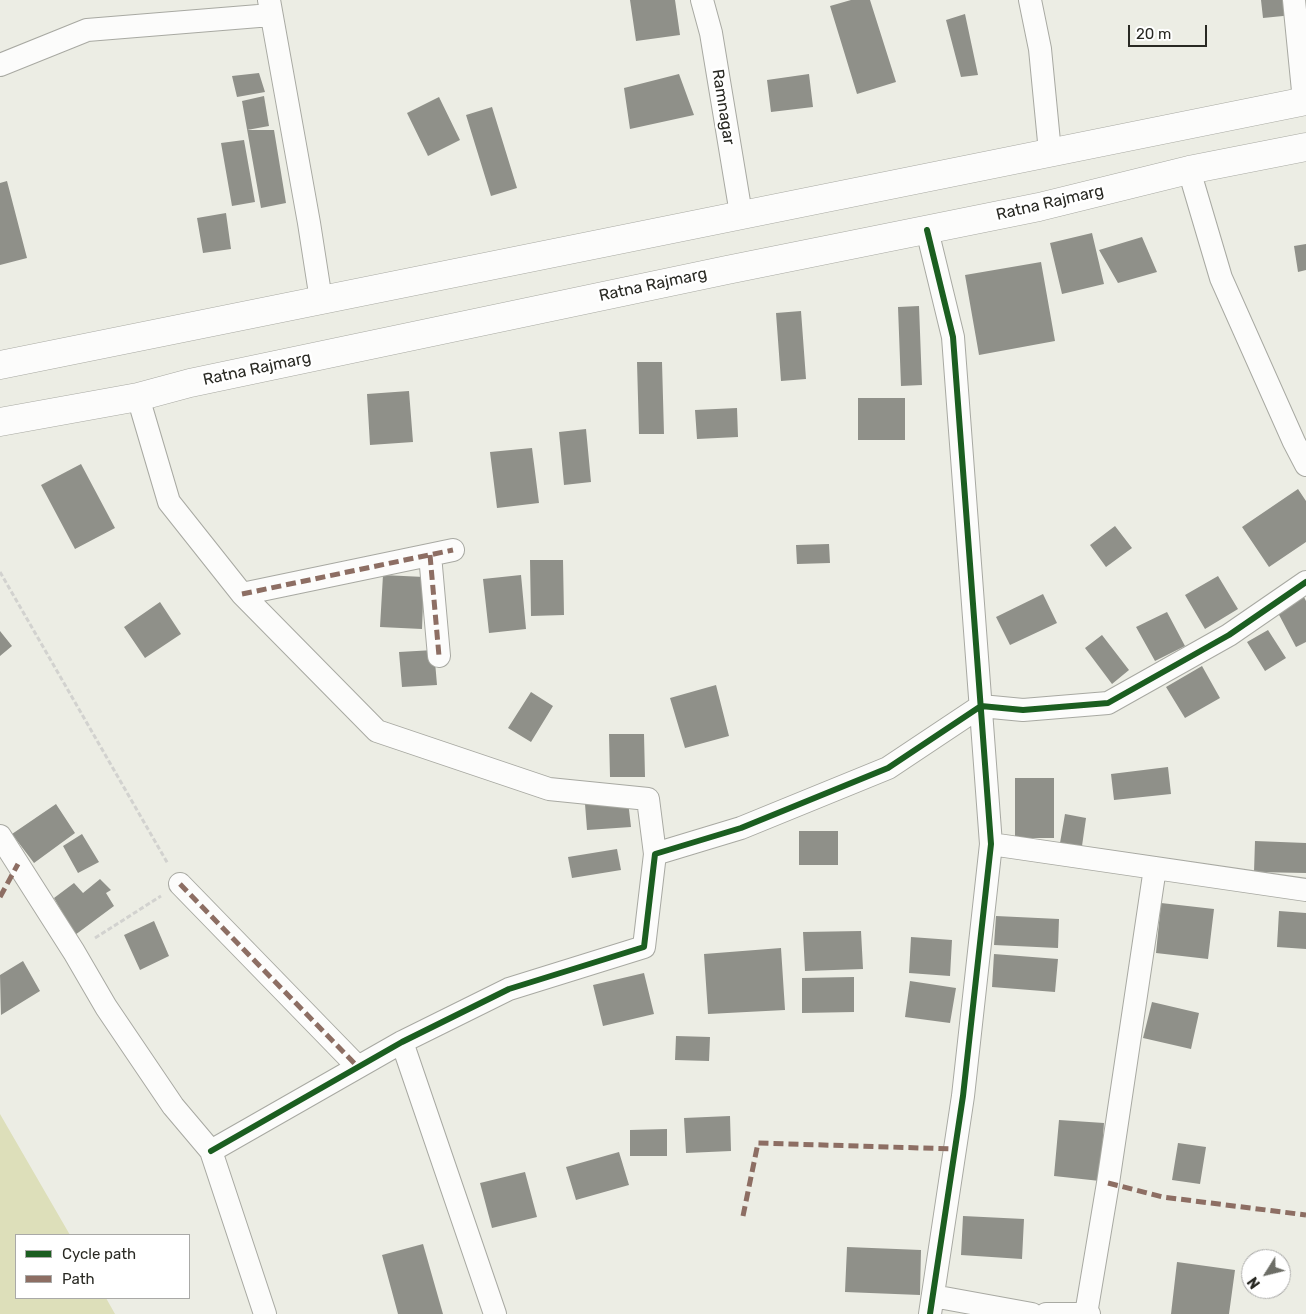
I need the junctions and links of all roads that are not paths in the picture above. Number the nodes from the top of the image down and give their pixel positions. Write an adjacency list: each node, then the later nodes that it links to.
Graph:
1 (702, 0): 10 (street, Ramnagar)
2 (1030, 0): 8 (street)
3 (1294, 0): 6 (street)
4 (270, 8): 5 (street); 12 (street)
5 (0, 65)
6 (1305, 101): 8 (highway)
7 (1306, 147): 9 (highway, Ratna Rajmarg)
8 (1050, 152): 10 (highway)
9 (1189, 170): 11 (highway, Ratna Rajmarg); 16 (street)
10 (741, 214): 12 (highway)
11 (928, 230): 14 (highway, Ratna Rajmarg); 22 (street)
12 (320, 300): 13 (highway)
13 (0, 365)
14 (138, 397): 15 (highway, Ratna Rajmarg); 20 (street)
15 (0, 422)
16 (1306, 465)
17 (453, 550): 18 (street)
18 (430, 555): 20 (street); 21 (street)
19 (1306, 582): 22 (street)
20 (242, 594): 25 (street)
21 (439, 656)
22 (981, 706): 24 (street); 25 (street)
23 (0, 836): 31 (street)
24 (991, 844): 26 (street); 32 (street)
25 (655, 854): 29 (street)
26 (1155, 868): 28 (street); 37 (street)
27 (180, 884): 30 (street)
28 (1306, 890)
29 (402, 1042): 30 (street); 34 (street)
30 (358, 1067): 31 (street)
31 (211, 1151): 33 (street)
32 (931, 1305): 35 (street)
33 (265, 1314)
34 (495, 1314)
35 (1032, 1314)
36 (1046, 1314): 37 (street)
37 (1088, 1314)

